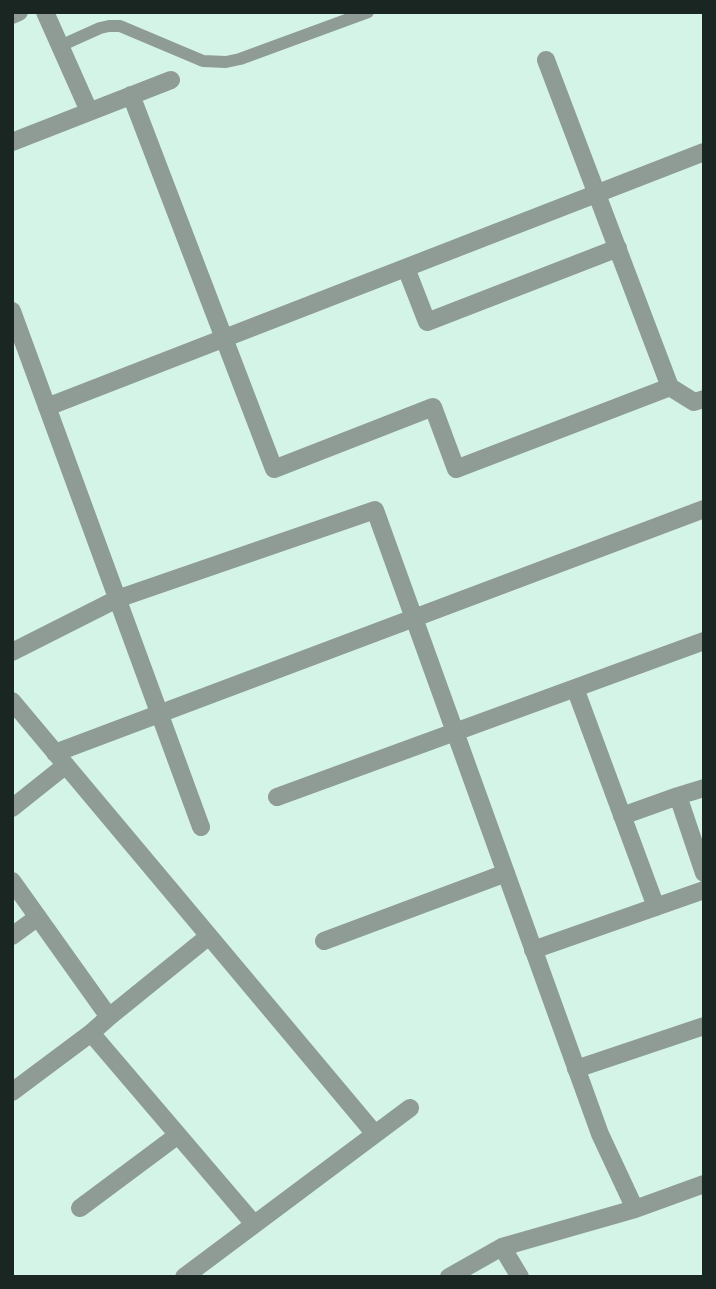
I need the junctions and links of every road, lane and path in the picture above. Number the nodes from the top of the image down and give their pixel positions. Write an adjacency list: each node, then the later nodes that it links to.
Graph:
1 (19, 12): 4 (street)
2 (45, 12): 5 (street)
3 (368, 12): 5 (lane)
4 (12, 15)
5 (60, 46): 9 (street)
6 (547, 60): 12 (street)
7 (171, 80): 8 (street)
8 (131, 95): 9 (street); 16 (street)
9 (89, 111): 10 (street)
10 (12, 142)
11 (704, 152): 12 (street)
12 (597, 193): 13 (street); 14 (street)
13 (618, 248): 14 (street); 17 (street)
14 (406, 268): 16 (street)
15 (12, 311): 19 (street)
16 (224, 338): 17 (street); 19 (street)
17 (670, 387): 18 (street)
18 (704, 399)
19 (47, 407): 21 (street)
20 (704, 509): 22 (street)
21 (117, 599): 22 (street); 24 (street); 27 (street)
22 (414, 618): 27 (street); 28 (street)
23 (704, 641): 25 (street)
24 (12, 652)
25 (575, 688): 28 (street); 34 (street)
26 (12, 701): 29 (street)
27 (159, 714): 29 (street); 35 (street)
28 (455, 732): 32 (street); 36 (street)
29 (61, 759): 33 (street); 43 (street)
30 (704, 788): 31 (street)
31 (678, 796): 34 (street); 37 (street)
32 (277, 797)
33 (12, 808)
34 (622, 816): 40 (street)
35 (201, 827)
36 (506, 873): 44 (street); 45 (street)
37 (704, 873)
38 (12, 881): 41 (street)
39 (704, 890): 40 (street)
40 (656, 907): 45 (street)
41 (37, 917): 42 (street); 46 (street)
42 (12, 936)
43 (209, 936): 46 (street); 52 (street)
44 (324, 941)
45 (533, 950): 49 (street)
46 (108, 1017): 48 (street)
47 (704, 1026): 49 (street)
48 (91, 1032): 50 (street); 53 (street)
49 (576, 1069): 56 (street)
50 (12, 1092)
51 (410, 1108): 52 (street)
52 (375, 1134): 57 (street)
53 (178, 1135): 55 (street); 57 (street)
54 (704, 1184): 56 (street)
55 (80, 1208)
56 (635, 1209): 58 (street)
57 (254, 1224): 59 (street)
58 (502, 1247): 60 (street); 61 (street)
59 (184, 1277)
60 (449, 1277)
61 (520, 1277)

